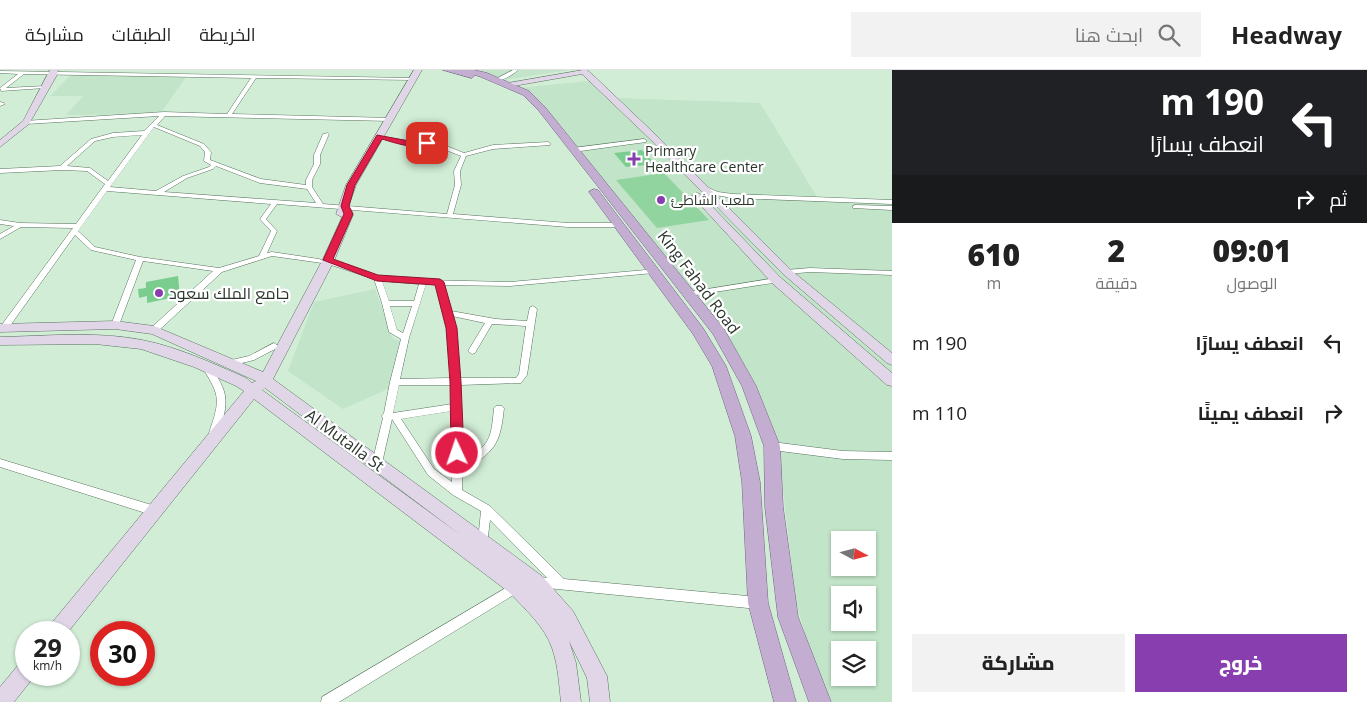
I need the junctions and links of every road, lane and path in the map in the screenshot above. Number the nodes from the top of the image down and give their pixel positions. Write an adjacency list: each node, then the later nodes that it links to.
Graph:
1 (418, 70): 11 (street)
2 (447, 70): 37 (main road, King Fahad Road)
3 (464, 70): 12 (main road, King Fahad Road)
4 (516, 70): 12 (street)
5 (55, 71): 6 (street); 8 (street); 13 (street)
6 (91, 71): 10 (street)
7 (0, 72): 8 (street)
8 (22, 73): 14 (street)
9 (581, 74): 12 (street); 25 (street); 33 (main road)
10 (255, 76): 11 (street); 16 (street)
11 (413, 79): 17 (street)
12 (507, 84): 28 (main road, King Fahad Road)
13 (45, 87): 14 (street); 18 (street)
14 (0, 91)
15 (164, 114): 16 (street); 18 (street); 19 (street)
16 (228, 114): 17 (street)
17 (390, 119): 24 (street)
18 (26, 122): 22 (street)
19 (153, 125): 20 (street); 30 (street)
20 (146, 134): 31 (street); 34 (street)
21 (326, 134): 35 (street)
22 (11, 136): 23 (street); 26 (street)
23 (0, 137)
24 (380, 137): 29 (street); 41 (street)
25 (644, 141): 28 (street); 58 (street)
26 (0, 144)
27 (548, 144): 29 (street)
28 (573, 150): 37 (main road, King Fahad Road)
29 (464, 155): 44 (street)
30 (215, 164): 35 (street); 36 (street)
31 (62, 168): 32 (street); 34 (street)
32 (0, 171)
33 (698, 184): 39 (street); 43 (main road)
34 (108, 186): 36 (street); 48 (street)
35 (309, 187): 40 (street)
36 (157, 193): 38 (street)
37 (603, 194): 47 (main road, King Fahad Road); 61 (main road, King Fahad Road)
38 (275, 202): 40 (street); 50 (street)
39 (892, 202)
40 (320, 205): 41 (street)
41 (345, 206): 44 (street); 52 (street)
42 (892, 208): 43 (street)
43 (728, 214): 55 (main road)
44 (450, 215): 47 (street)
45 (0, 222): 46 (street)
46 (20, 225): 48 (street); 49 (street)
47 (620, 225): 54 (main road, King Fahad Road)
48 (76, 228): 51 (street); 70 (street)
49 (0, 237)
50 (262, 256): 52 (street); 53 (street)
51 (140, 259): 53 (street); 68 (street)
52 (323, 261): 57 (street); 73 (street); 79 (street)
53 (219, 270): 69 (street)
54 (654, 271): 60 (street); 98 (main road, King Fahad Road)
55 (787, 272): 56 (street); 75 (main road)
56 (892, 273)
57 (377, 278): 59 (street); 62 (street)
58 (776, 280): 61 (street); 78 (street)
59 (423, 282): 60 (street); 63 (street)
60 (440, 282): 65 (street)
61 (689, 294): 86 (main road, King Fahad Road)
62 (386, 303): 63 (street); 71 (street)
63 (417, 304): 71 (street)
64 (533, 309): 67 (street)
65 (449, 313): 66 (street); 81 (street)
66 (490, 321): 67 (street); 74 (street)
67 (531, 324): 81 (street)
68 (115, 325): 69 (street, Al Mutalla St); 70 (street, Al Mutalla St); 72 (street)
69 (154, 330): 76 (street, Al Mutalla St)
70 (1, 333): 72 (street, Al Mutalla St)
71 (405, 338): 80 (street)
72 (109, 341): 77 (street, Al Mutalla St)
73 (274, 346): 76 (street); 79 (street)
74 (472, 351)
75 (892, 360)
76 (230, 363): 79 (street, Al Mutalla St)
77 (204, 365): 79 (street, Al Mutalla St); 85 (street)
78 (892, 381)
79 (258, 382): 85 (street); 89 (street, Al Mutalla St); 97 (street, Al Mutalla St)
80 (394, 382): 81 (street); 84 (street)
81 (456, 382): 82 (street)
82 (455, 407): 84 (street); 90 (street)
83 (499, 408): 90 (street)
84 (390, 416): 89 (street); 91 (street)
85 (212, 439): 93 (street)
86 (772, 446): 87 (street); 106 (main road, King Fahad Road)
87 (892, 456)
88 (0, 463): 93 (street)
89 (377, 463): 94 (street, Al Mutalla St)
90 (458, 469): 91 (street)
91 (457, 492): 92 (street)
92 (486, 509): 94 (street); 96 (street)
93 (155, 511): 99 (street)
94 (482, 541): 95 (street, Al Mutalla St)
95 (536, 582): 96 (street); 104 (street, Al Mutalla St)
96 (562, 585): 98 (street)
97 (516, 587): 102 (street); 103 (street, Al Mutalla St)
98 (758, 603): 105 (main road, King Fahad Road)
99 (66, 621)
100 (15, 685): 101 (street)
101 (1, 702)
102 (327, 702)
103 (571, 702)
104 (600, 702)
105 (785, 702)
106 (820, 702)

